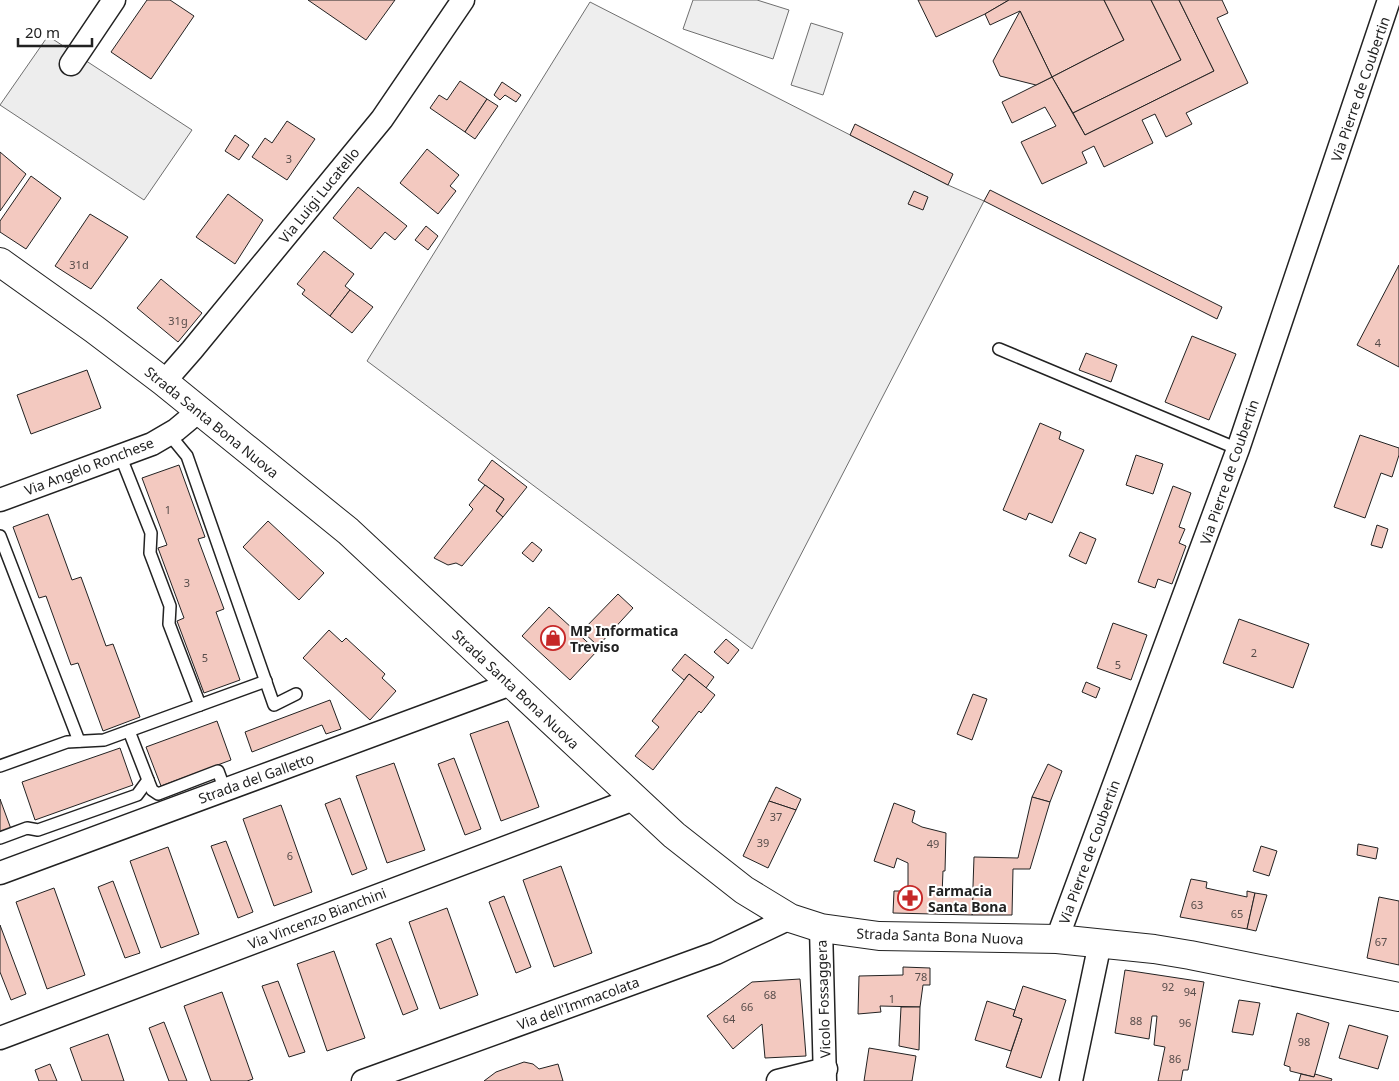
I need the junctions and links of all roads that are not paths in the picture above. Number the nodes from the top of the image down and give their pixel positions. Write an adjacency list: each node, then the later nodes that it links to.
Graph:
1 (114, 0): 4 (street)
2 (463, 0): 7 (street, Via Luigi Lucatello)
3 (1390, 0): 10 (street, Via Pierre de Coubertin)
4 (71, 64)
5 (0, 262): 7 (street, Strada Santa Bona Nuova)
6 (998, 348): 10 (lane)
7 (164, 382): 8 (street, Strada Santa Bona Nuova)
8 (200, 410): 9 (street, Via Angelo Ronchese); 15 (street, Strada Santa Bona Nuova)
9 (169, 434): 11 (street, Via Angelo Ronchese); 14 (lane)
10 (1238, 449): 28 (street, Via Pierre de Coubertin)
11 (120, 455): 12 (street, Via Angelo Ronchese); 17 (lane)
12 (1, 498)
13 (0, 536): 19 (lane)
14 (266, 681): 16 (lane); 17 (lane)
15 (511, 684): 22 (street, Strada del Galletto); 23 (street, Strada Santa Bona Nuova)
16 (296, 694)
17 (200, 705): 18 (lane)
18 (129, 731): 19 (lane); 21 (lane)
19 (79, 741): 20 (lane)
20 (0, 766)
21 (148, 780): 22 (lane); 24 (lane)
22 (181, 796): 25 (street, Strada del Galletto)
23 (634, 799): 26 (street, Strada Santa Bona Nuova); 31 (street, Via Vincenzo Bianchini)
24 (0, 838)
25 (0, 873)
26 (790, 918): 27 (street, Strada Santa Bona Nuova); 33 (street, Via dell'Immacolata)
27 (821, 928): 28 (street, Strada Santa Bona Nuova); 32 (street, Vicolo Fossaggera)
28 (1056, 939): 29 (street, Strada Santa Bona Nuova)
29 (1100, 943): 30 (street, Strada Santa Bona Nuova); 35 (street)
30 (1399, 997)
31 (0, 1038)
32 (825, 1075): 34 (street, Vicolo Fossaggera)
33 (363, 1081)
34 (778, 1081)
35 (1071, 1081)

